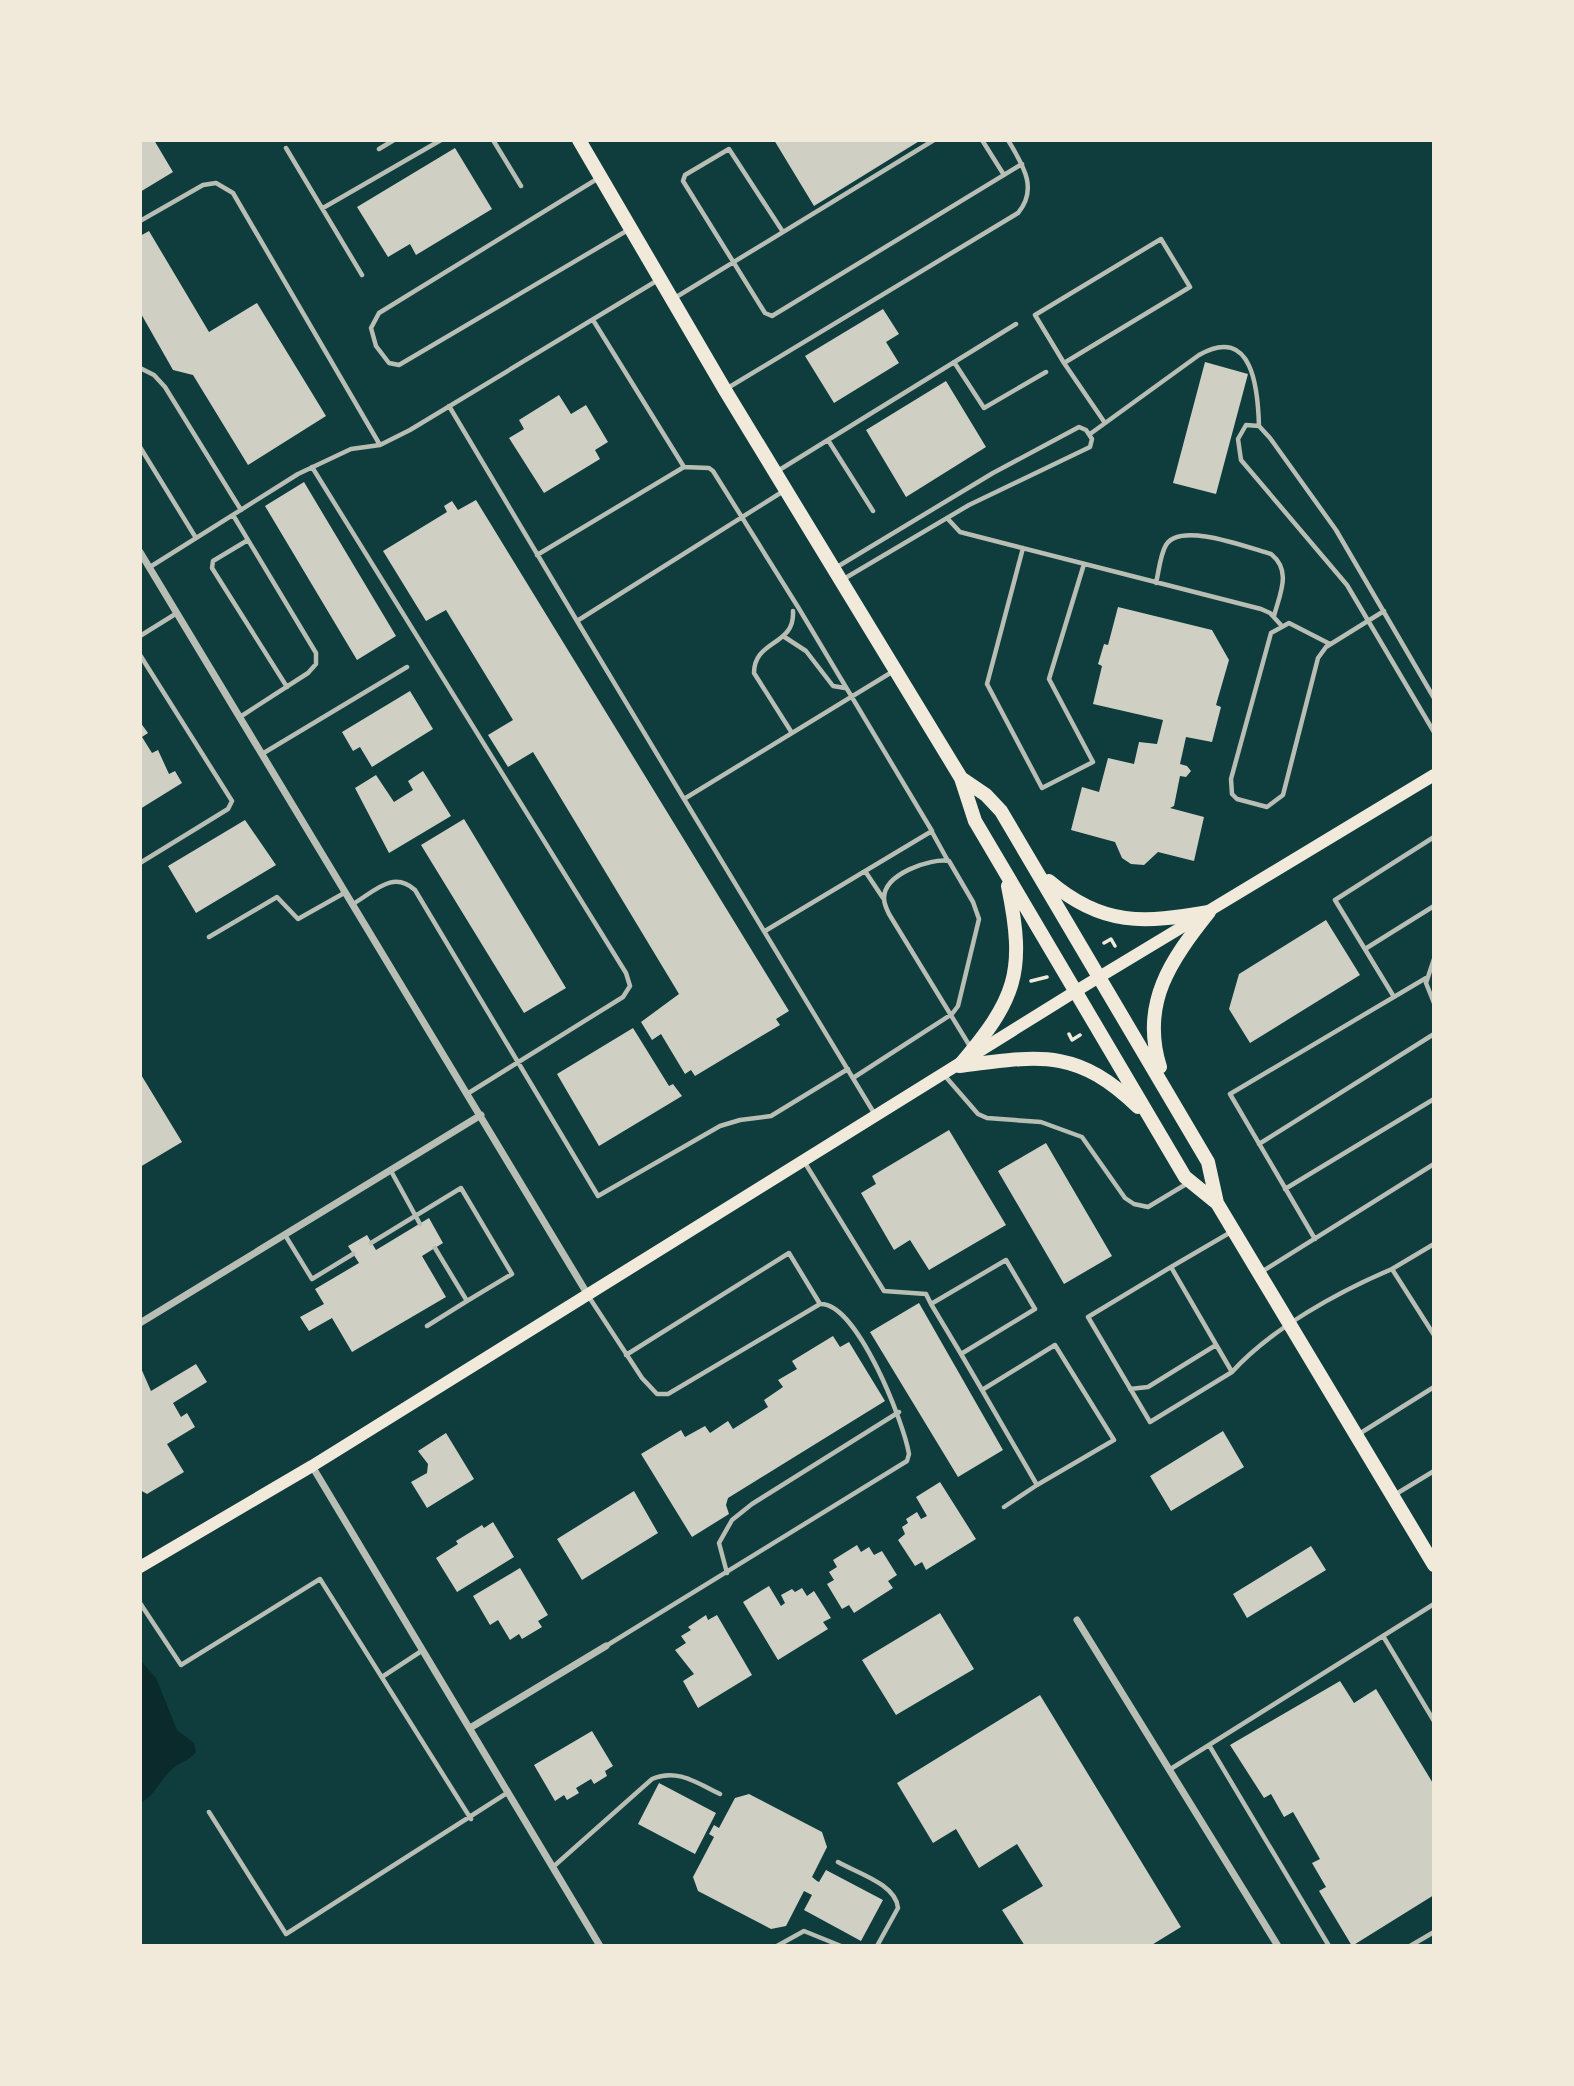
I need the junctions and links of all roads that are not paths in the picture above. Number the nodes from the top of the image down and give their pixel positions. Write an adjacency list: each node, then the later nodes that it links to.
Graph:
1 (394, 140): 9 (lane)
2 (441, 140): 14 (lane)
3 (493, 140): 13 (lane)
4 (579, 140): 12 (main road)
5 (934, 140): 17 (lane)
6 (982, 140): 11 (lane)
7 (1008, 140): 10 (lane)
8 (286, 148): 14 (lane)
9 (379, 149)
10 (1022, 164): 11 (lane); 28 (lane)
11 (1004, 175): 18 (lane)
12 (601, 177): 16 (main road); 16 (lane)
13 (521, 186)
14 (323, 208): 19 (lane)
15 (140, 220): 34 (lane)
16 (631, 229): 20 (main road)
17 (783, 232): 18 (lane); 18 (lane)
18 (734, 261): 21 (lane)
19 (362, 275)
20 (660, 279): 21 (main road); 22 (lane)
21 (672, 299): 28 (main road)
22 (593, 320): 29 (lane); 37 (lane)
23 (1016, 324): 24 (lane)
24 (954, 362): 27 (lane); 33 (lane)
25 (1064, 363): 25 (lane); 30 (lane)
26 (141, 371): 40 (lane)
27 (1046, 372)
28 (725, 390): 38 (main road)
29 (449, 406): 34 (lane); 49 (lane)
30 (1105, 423): 31 (lane); 32 (lane)
31 (1259, 426): 55 (lane); 59 (lane)
32 (1090, 434): 44 (lane); 52 (lane)
33 (828, 440): 38 (lane); 41 (lane)
34 (380, 445): 36 (lane)
35 (140, 447): 45 (lane)
36 (312, 467): 40 (lane); 102 (lane)
37 (684, 467): 43 (lane); 49 (lane)
38 (775, 472): 39 (main road)
39 (786, 490): 43 (lane); 52 (main road)
40 (241, 510): 42 (lane)
41 (873, 511)
42 (233, 515): 45 (lane); 46 (lane)
43 (742, 518): 58 (lane); 68 (lane)
44 (947, 518): 47 (lane); 52 (lane)
45 (196, 538): 51 (lane)
46 (248, 540): 67 (lane); 67 (lane)
47 (1023, 548): 50 (lane); 50 (lane)
48 (140, 552): 51 (street)
49 (537, 555): 58 (lane)
50 (1084, 564): 53 (lane)
51 (149, 568): 56 (street)
52 (837, 575): 66 (main road)
53 (1156, 583): 57 (lane); 57 (lane)
54 (793, 611): 62 (lane)
55 (1384, 611): 59 (lane); 70 (lane)
56 (177, 614): 61 (lane); 71 (street)
57 (1273, 616): 60 (lane)
58 (577, 621): 77 (lane)
59 (1369, 621): 63 (lane); 72 (lane)
60 (1281, 625): 63 (lane); 63 (lane)
61 (140, 636)
62 (783, 636): 68 (lane); 73 (lane)
63 (1330, 644)
64 (140, 655): 81 (lane)
65 (407, 667): 74 (lane)
66 (896, 670): 69 (lane); 76 (main road)
67 (287, 687): 71 (lane)
68 (846, 688): 69 (lane)
69 (851, 697): 73 (lane); 78 (lane)
70 (1434, 698)
71 (240, 717): 74 (street)
72 (1434, 732)
73 (792, 733): 77 (lane)
74 (262, 754): 85 (street)
75 (1434, 775): 89 (main road)
76 (961, 778): 83 (main road); 84 (main road)
77 (684, 799): 90 (lane)
78 (932, 831): 80 (lane); 82 (lane)
79 (1434, 837): 92 (lane)
80 (948, 862): 86 (lane); 99 (lane)
81 (140, 863)
82 (865, 871): 86 (lane); 90 (lane)
83 (1037, 871): 89 (main road); 94 (main road)
84 (1006, 874): 96 (main road); 101 (main road)
85 (346, 892): 87 (street); 91 (lane)
86 (884, 899): 99 (lane)
87 (353, 904): 102 (lane); 108 (street)
88 (1434, 906): 92 (lane)
89 (1209, 912): 94 (main road); 107 (main road)
90 (765, 931): 104 (lane)
91 (209, 937)
92 (1365, 949): 97 (lane)
93 (1434, 959): 95 (lane)
94 (1102, 976): 96 (main road); 107 (main road)
95 (1426, 978): 97 (lane); 98 (lane)
96 (1076, 991): 103 (main road); 112 (main road)
97 (1394, 997): 113 (lane)
98 (1434, 1003)
99 (952, 1014): 101 (lane); 106 (lane)
100 (1434, 1034): 113 (lane)
101 (973, 1050): 103 (main road)
102 (518, 1063): 104 (lane); 108 (lane)
103 (959, 1066): 105 (main road); 112 (main road)
104 (848, 1069): 106 (lane)
105 (944, 1075): 111 (main road); 117 (lane)
106 (853, 1078): 111 (lane)
107 (1166, 1089): 119 (main road)
108 (467, 1094): 110 (street)
109 (1434, 1099): 118 (lane)
110 (481, 1115): 116 (street); 132 (street)
111 (877, 1117): 114 (main road)
112 (1152, 1120): 117 (main road)
113 (1259, 1144): 118 (lane)
114 (805, 1162): 132 (main road); 135 (lane)
115 (1434, 1164): 124 (lane)
116 (390, 1170): 120 (lane); 123 (street)
117 (1191, 1181): 119 (main road)
118 (1285, 1189): 124 (lane)
119 (1217, 1203): 122 (main road)
120 (416, 1215): 121 (lane); 125 (lane); 133 (lane)
121 (421, 1224)
122 (1233, 1231): 129 (lane); 131 (main road)
123 (285, 1235): 128 (lane); 136 (street)
124 (1315, 1239): 131 (lane)
125 (371, 1243)
126 (1434, 1244): 130 (lane)
127 (435, 1248): 133 (lane)
128 (353, 1254)
129 (1171, 1267): 140 (lane); 145 (lane)
130 (1392, 1269): 137 (lane); 139 (lane)
131 (1259, 1273): 137 (main road)
132 (589, 1296): 141 (lane); 149 (main road)
133 (467, 1301): 138 (lane)
134 (820, 1304): 141 (lane); 141 (lane); 147 (lane)
135 (932, 1304): 142 (lane); 142 (lane)
136 (140, 1323)
137 (1289, 1325): 143 (lane); 148 (main road)
138 (427, 1326)
139 (1434, 1335)
140 (1216, 1345): 143 (lane); 145 (lane)
141 (626, 1354)
142 (961, 1354): 146 (lane)
143 (1232, 1372): 145 (lane)
144 (1434, 1387): 148 (lane)
145 (1130, 1388)
146 (982, 1390): 151 (lane); 151 (lane)
147 (899, 1412): 156 (lane); 156 (lane)
148 (1356, 1436): 152 (main road)
149 (312, 1466): 155 (main road); 162 (street)
150 (1434, 1471): 152 (lane)
151 (1037, 1485): 153 (lane)
152 (1393, 1496): 154 (main road)
153 (1004, 1507)
154 (1434, 1565)
155 (140, 1567)
156 (727, 1573): 161 (lane)
157 (140, 1603): 163 (lane)
158 (1434, 1604): 160 (lane)
159 (1077, 1620): 167 (street)
160 (1383, 1636): 164 (lane); 166 (lane)
161 (607, 1646): 165 (street)
162 (423, 1650): 163 (lane); 165 (street)
163 (382, 1677): 171 (lane)
164 (1434, 1721)
165 (470, 1728): 168 (street)
166 (1209, 1745): 167 (lane); 180 (lane)
167 (1169, 1770): 179 (street)
168 (508, 1793): 171 (lane); 173 (street)
169 (720, 1794): 173 (lane)
170 (209, 1812): 171 (lane)
171 (471, 1819)
172 (838, 1862): 178 (lane)
173 (553, 1867): 175 (street)
174 (1434, 1932): 181 (lane)
175 (600, 1946)
176 (777, 1946): 177 (lane)
177 (841, 1946)
178 (877, 1946)
179 (1278, 1946)
180 (1329, 1946)
181 (1410, 1946)

